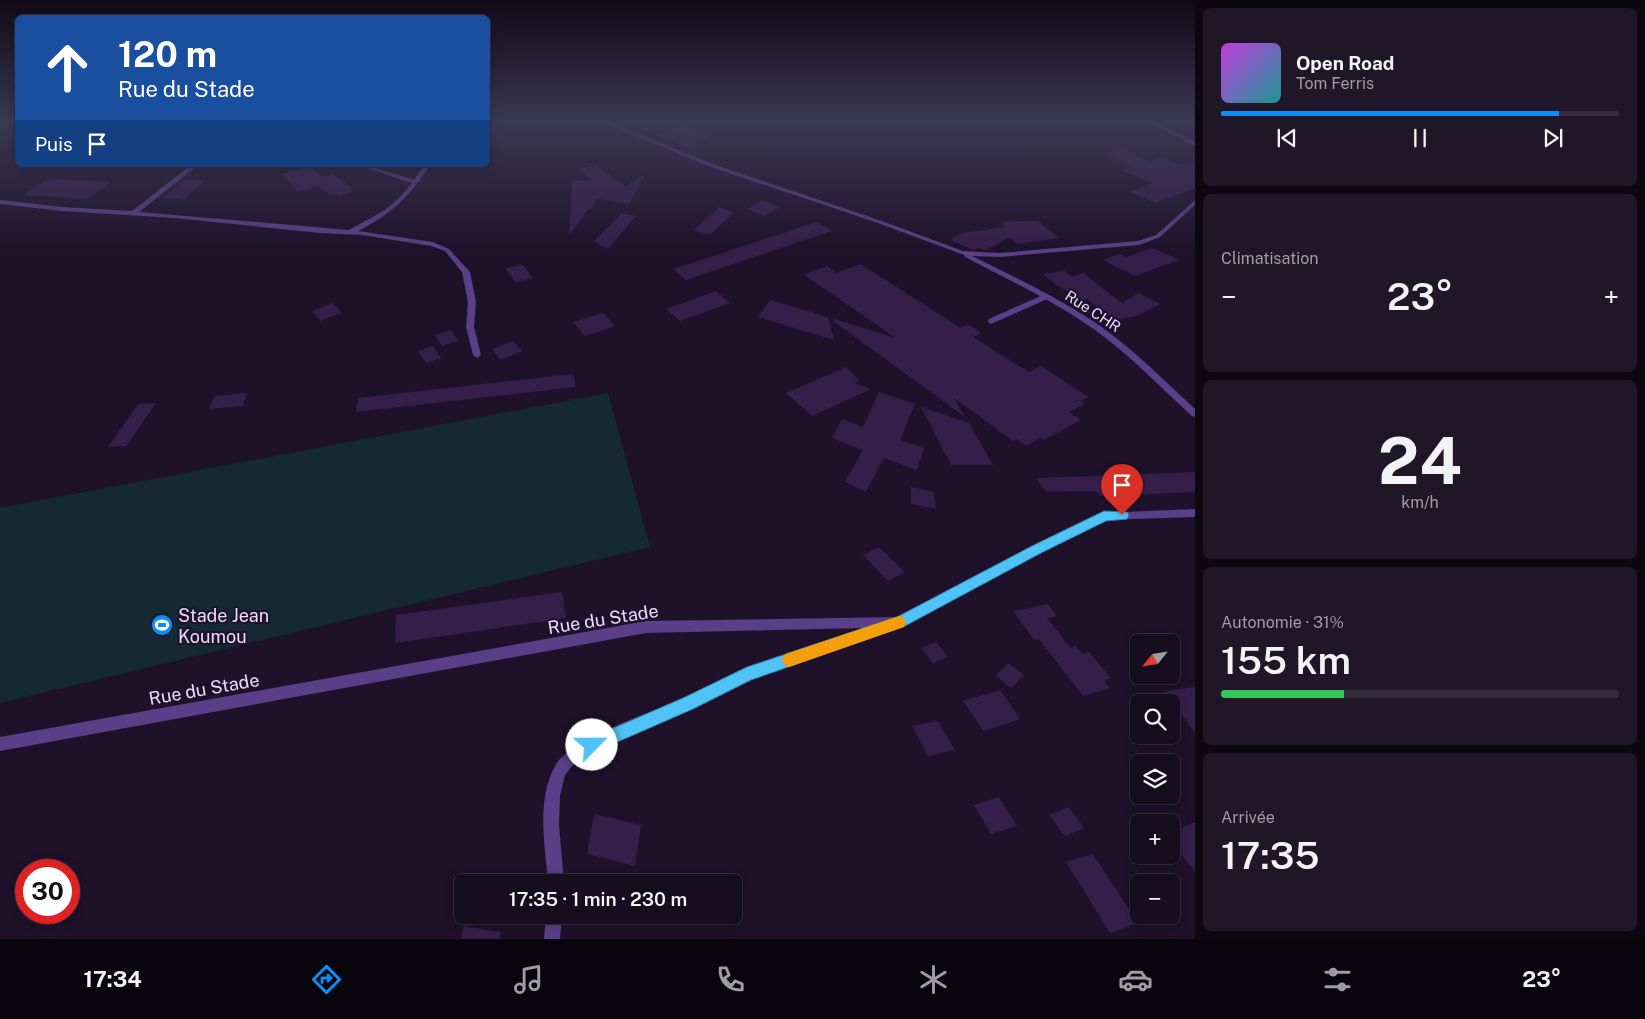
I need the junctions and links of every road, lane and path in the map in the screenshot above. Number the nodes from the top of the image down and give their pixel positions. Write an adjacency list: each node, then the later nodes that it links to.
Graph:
1 (192, 167): 8 (street)
2 (367, 167): 5 (street)
3 (426, 167): 5 (street)
4 (715, 167): 10 (street)
5 (416, 182): 9 (street)
6 (0, 202): 8 (street)
7 (1195, 202): 10 (street)
8 (134, 213): 9 (street)
9 (361, 230): 13 (street)
10 (962, 253): 11 (street, Rue CHR)
11 (1045, 297): 12 (lane); 14 (street, Rue CHR)
12 (991, 322)
13 (477, 355)
14 (1195, 414)
15 (1195, 513): 16 (street, Rue du Stade)
16 (900, 622): 17 (street, Rue du Stade); 18 (street)
17 (0, 744)
18 (556, 874)
19 (553, 924): 20 (street)
20 (552, 939)

